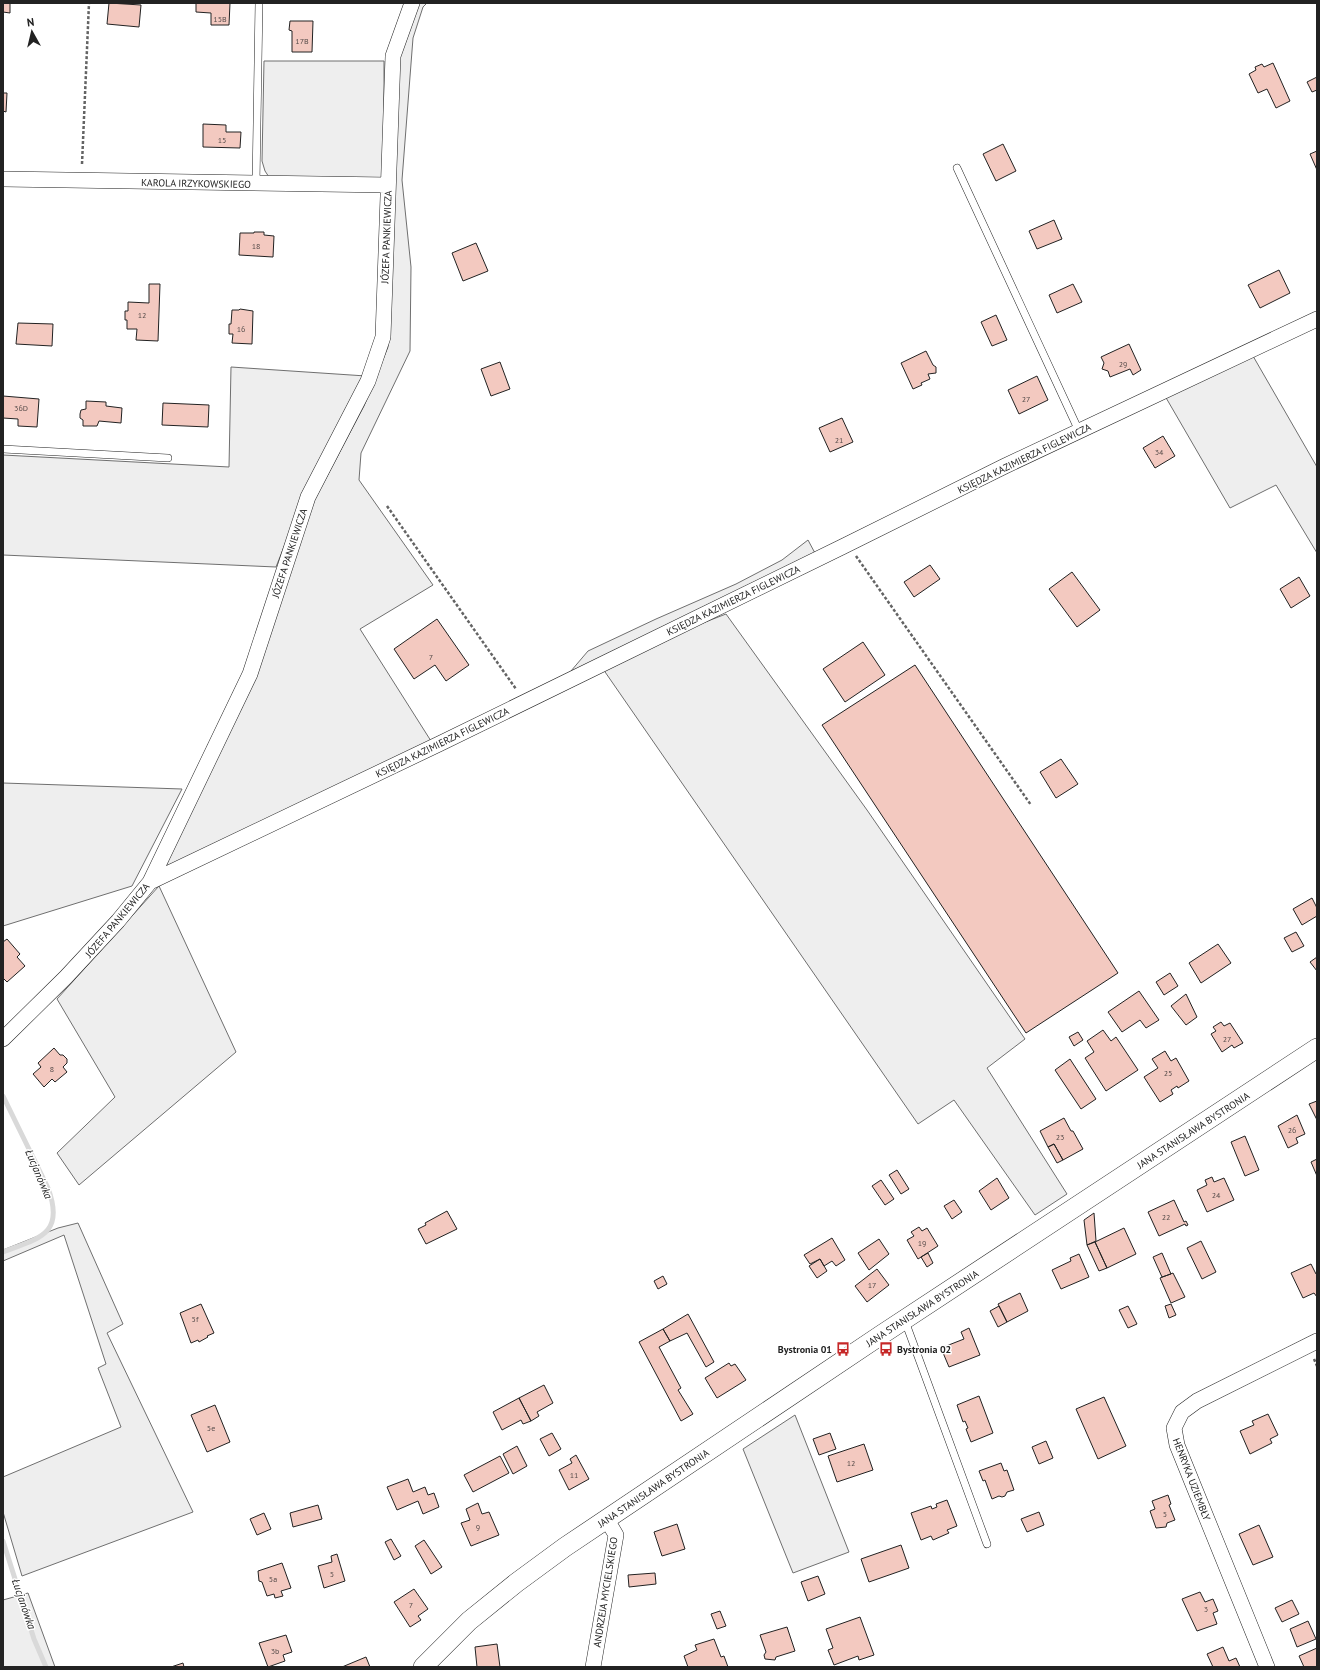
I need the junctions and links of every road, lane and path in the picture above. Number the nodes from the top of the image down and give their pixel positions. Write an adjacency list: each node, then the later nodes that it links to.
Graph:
1 (89, 3): 6 (path)
2 (259, 3): 7 (lane)
3 (412, 3): 8 (street, JÓZEFA PANKIEWICZA)
4 (957, 168): 10 (lane)
5 (3, 179): 6 (street, KAROLA IRZYKOWSKIEGO)
6 (81, 181): 7 (street, KAROLA IRZYKOWSKIEGO)
7 (256, 183): 8 (street, KAROLA IRZYKOWSKIEGO)
8 (388, 185): 17 (street, JÓZEFA PANKIEWICZA)
9 (1317, 319): 10 (street, KSIĘDZA KAZIMIERZA FIGLEWICZA)
10 (1080, 431): 14 (street, KSIĘDZA KAZIMIERZA FIGLEWICZA)
11 (3, 449): 12 (lane)
12 (168, 458)
13 (387, 506): 15 (path)
14 (848, 544): 15 (street, KSIĘDZA KAZIMIERZA FIGLEWICZA); 16 (path)
15 (525, 702): 17 (street, KSIĘDZA KAZIMIERZA FIGLEWICZA)
16 (1031, 805)
17 (150, 882): 18 (street, JÓZEFA PANKIEWICZA)
18 (3, 1039)
19 (1317, 1048): 20 (street, JANA STANISŁAWA BYSTRONIA)
20 (904, 1319): 22 (street, JANA STANISŁAWA BYSTRONIA); 23 (lane)
21 (1317, 1341): 26 (street, HENRYKA UZIEMBŁY)
22 (607, 1520): 24 (street, JANA STANISŁAWA BYSTRONIA); 25 (street, ANDRZEJA MYCIELSKIEGO)
23 (987, 1544)
24 (423, 1667)
25 (593, 1667)
26 (1267, 1667)

